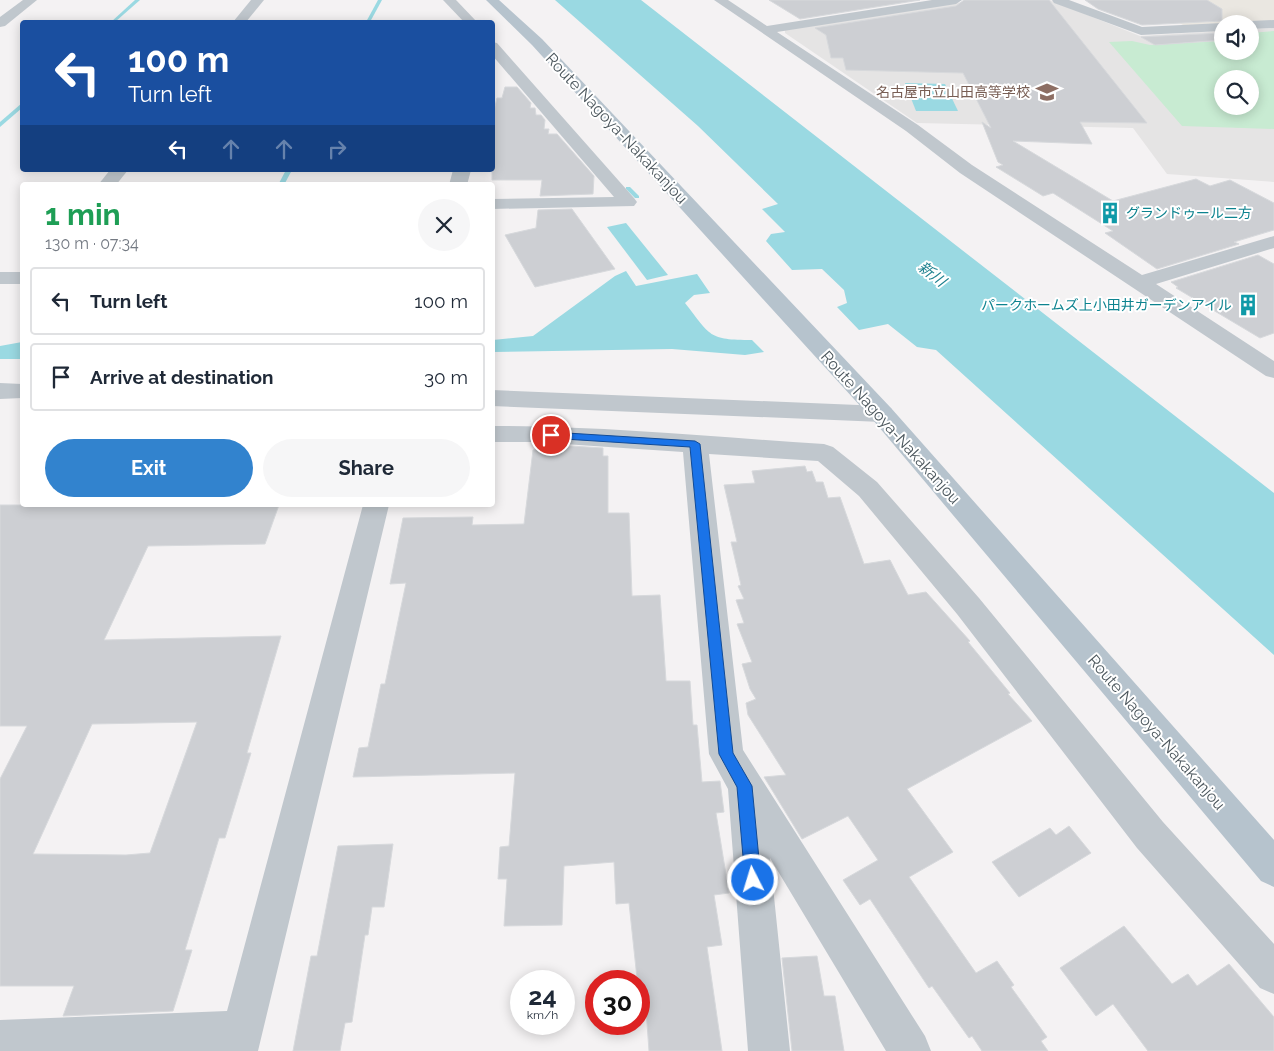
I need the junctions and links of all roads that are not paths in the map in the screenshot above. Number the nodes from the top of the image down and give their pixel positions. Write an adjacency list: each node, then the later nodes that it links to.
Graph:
1 (31, 0): 10 (street)
2 (258, 0): 8 (street)
3 (449, 0): 9 (street)
4 (492, 0): 27 (main road, Route Nagoya-Nakakanjou)
5 (720, 0): 14 (street)
6 (956, 0): 14 (street)
7 (1058, 0): 13 (street)
8 (241, 20)
9 (469, 20)
10 (0, 23)
11 (1274, 24): 12 (street)
12 (1259, 25)
13 (1214, 27)
14 (765, 30): 22 (street)
15 (495, 49): 18 (street)
16 (117, 172): 17 (street)
17 (109, 182)
18 (495, 204)
19 (1274, 242): 22 (street)
20 (0, 278): 21 (street)
21 (20, 278)
22 (1139, 283): 23 (street)
23 (1274, 371)
24 (0, 391): 25 (street)
25 (20, 391)
26 (495, 398): 27 (street)
27 (882, 414): 32 (main road, Route Nagoya-Nakakanjou)
28 (495, 434): 29 (street)
29 (695, 444): 31 (street); 33 (street)
30 (375, 507): 35 (street)
31 (744, 786): 36 (street); 37 (street)
32 (1274, 868)
33 (1274, 974)
34 (0, 1040): 35 (street)
35 (240, 1041)
36 (769, 1051)
37 (910, 1051)

